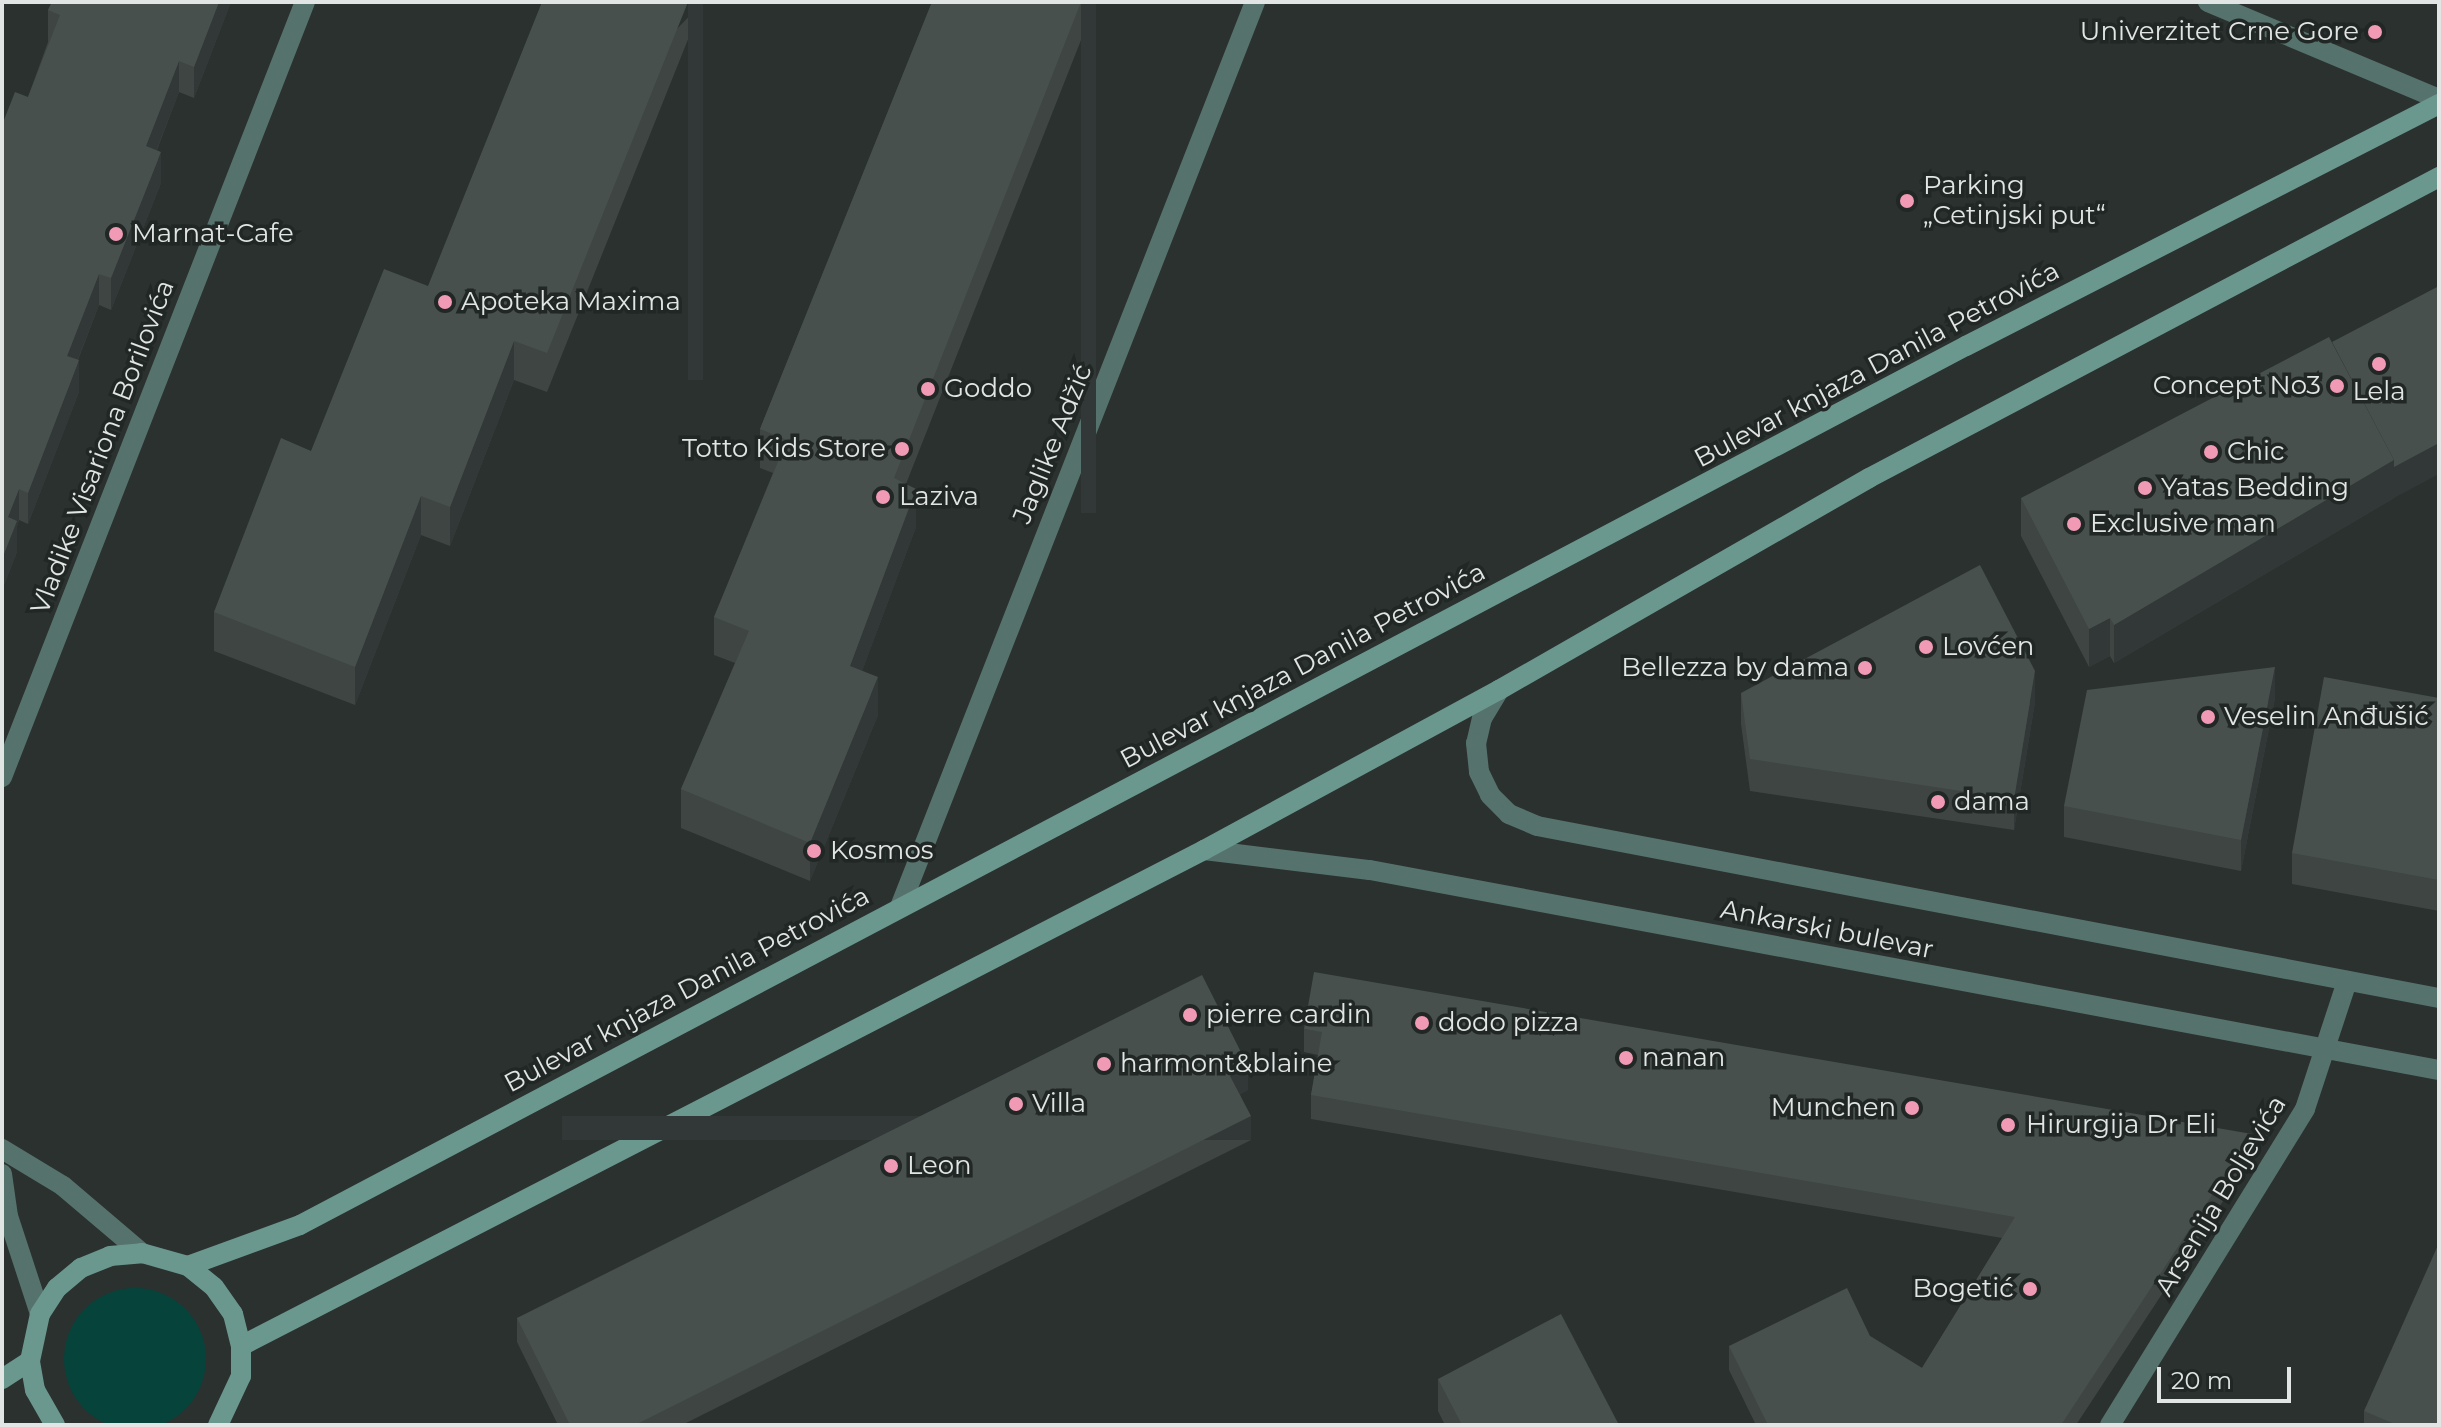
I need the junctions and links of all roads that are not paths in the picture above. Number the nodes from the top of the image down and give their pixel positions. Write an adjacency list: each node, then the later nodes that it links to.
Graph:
1 (305, 2): 7 (street, Vladike Visariona Borilovića)
2 (1255, 2): 9 (street, Jaglike Adžić)
3 (2208, 2): 4 (street)
4 (2439, 101): 9 (main road, Bulevar knjaza Danila Petrovića)
5 (2439, 177): 6 (main road)
6 (1499, 690): 8 (main road); 10 (street, Ankarski bulevar)
7 (2, 777)
8 (1204, 850): 12 (street, Ankarski bulevar); 19 (main road)
9 (900, 907): 17 (main road, Bulevar knjaza Danila Petrovića)
10 (2347, 981): 11 (street, Ankarski bulevar); 12 (street, Arsenija Boljevića)
11 (2439, 998)
12 (2327, 1050): 13 (street, Ankarski bulevar); 24 (street, Arsenija Boljevića)
13 (2439, 1070)
14 (2, 1149): 16 (street)
15 (2, 1174): 18 (street)
16 (142, 1253): 17 (main road); 18 (main road)
17 (188, 1266): 19 (main road)
18 (40, 1314): 20 (main road)
19 (241, 1346): 23 (main road)
20 (30, 1361): 21 (main road); 22 (main road)
21 (2, 1379)
22 (55, 1425)
23 (218, 1425)
24 (2110, 1425)

